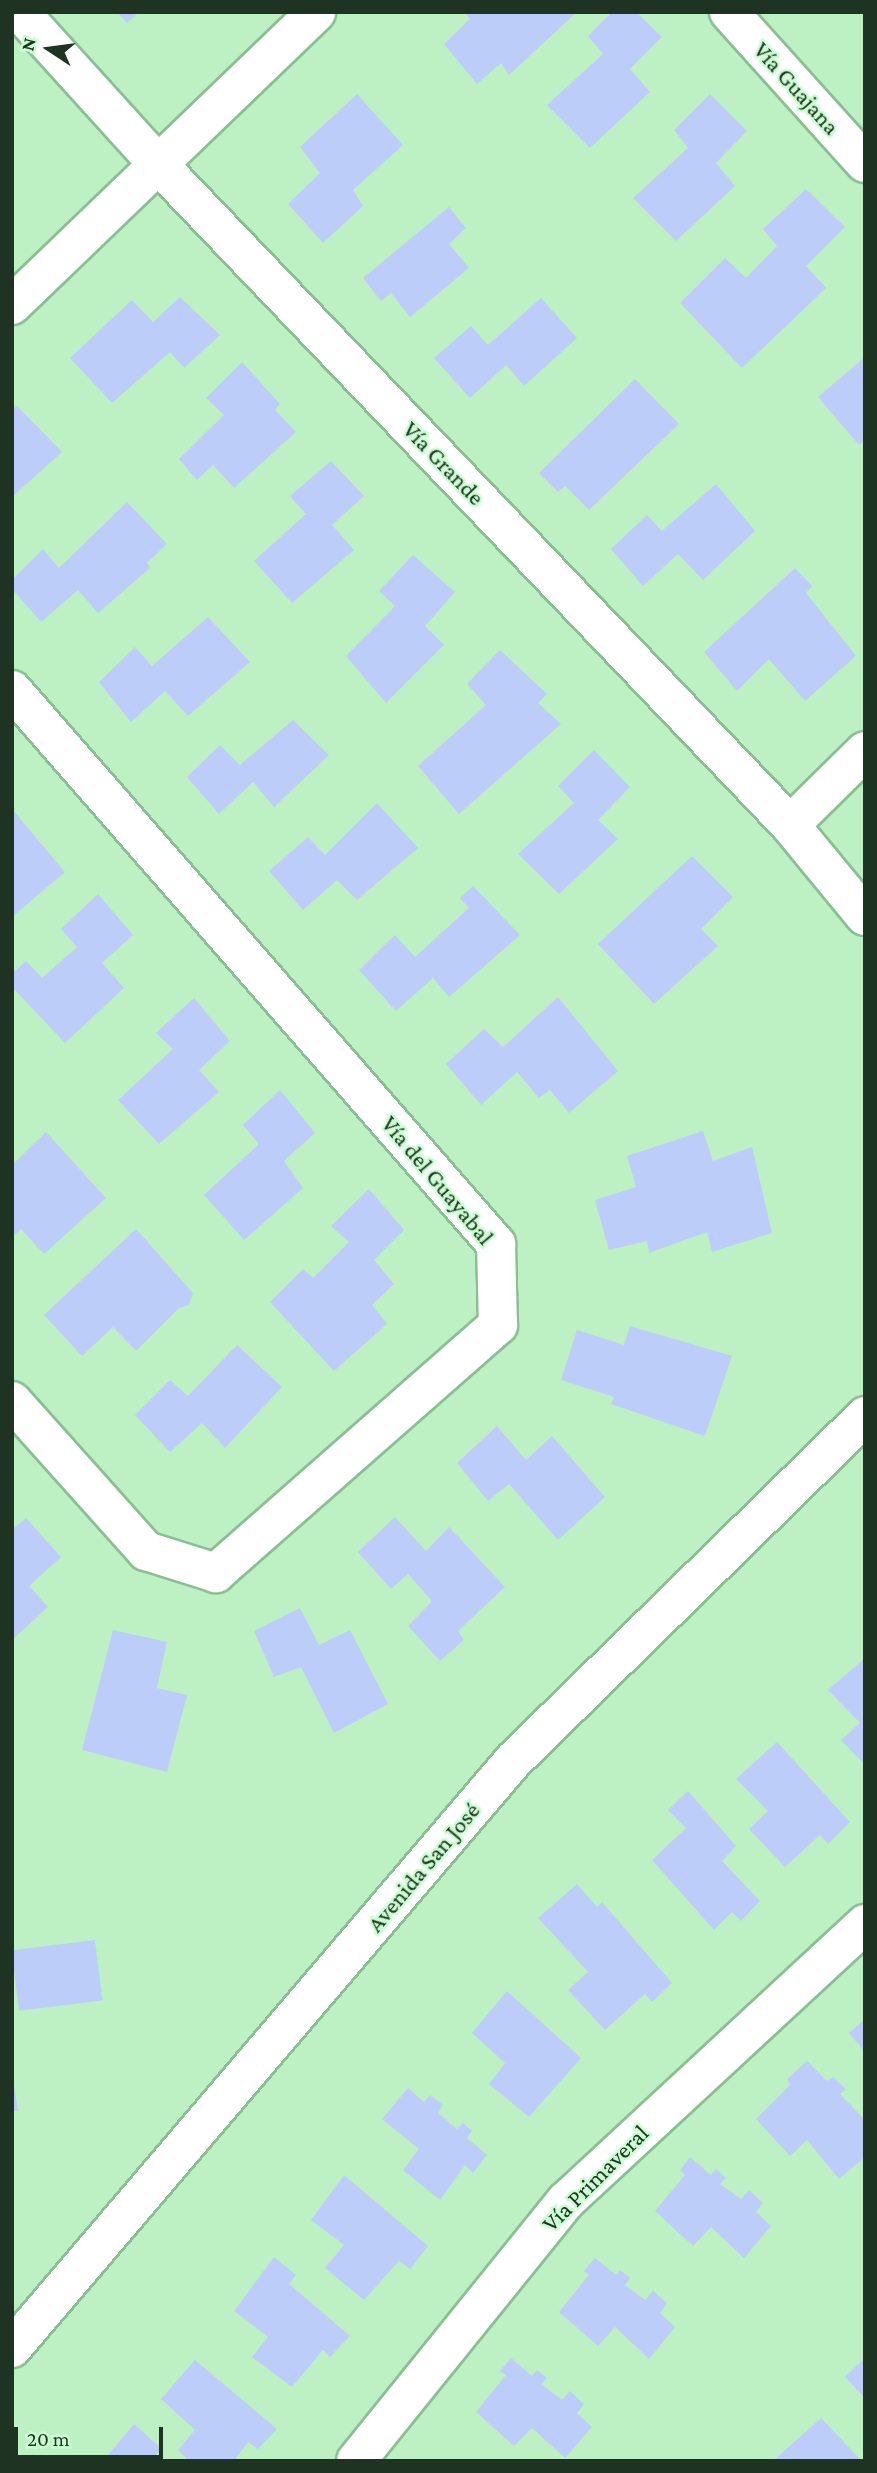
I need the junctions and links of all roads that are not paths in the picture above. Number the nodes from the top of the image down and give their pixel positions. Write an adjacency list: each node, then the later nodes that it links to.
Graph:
1 (20, 12): 5 (street, Vía Grande)
2 (316, 12): 5 (street)
3 (729, 12): 4 (street, Vía Guajana)
4 (865, 163)
5 (158, 164): 6 (street); 9 (street, Vía Grande)
6 (12, 305)
7 (12, 690): 11 (street, Vía del Guayabal)
8 (865, 751): 9 (street)
9 (790, 825): 10 (street, Vía Grande)
10 (865, 916)
11 (12, 1401)
12 (865, 1416): 14 (street, Avenida San José)
13 (865, 1924): 15 (street, Vía Primaveral)
14 (12, 2348)
15 (356, 2461)

